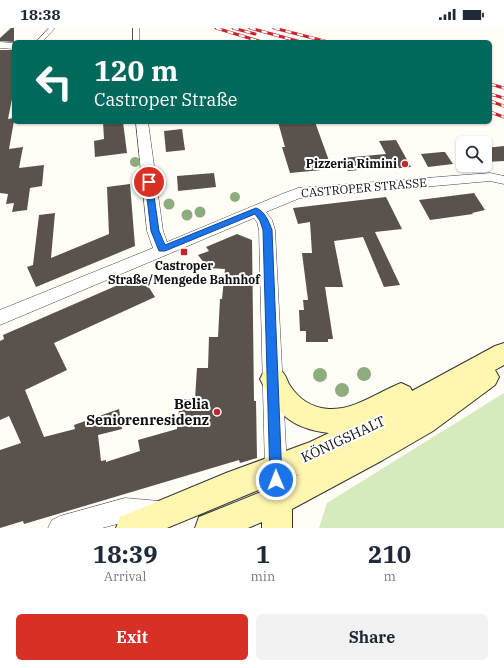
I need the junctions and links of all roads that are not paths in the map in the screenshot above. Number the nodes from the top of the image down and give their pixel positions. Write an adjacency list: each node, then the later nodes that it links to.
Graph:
1 (52, 28): 3 (lane)
2 (136, 28): 4 (lane)
3 (41, 40)
4 (136, 40)
5 (0, 45): 6 (street)
6 (12, 46)
7 (142, 124): 10 (street)
8 (497, 179): 9 (street, CASTROPER STRASSE)
9 (256, 211): 10 (street, CASTROPER STRASSE); 13 (street)
10 (162, 249): 11 (street, CASTROPER STRASSE)
11 (0, 318)
12 (504, 354): 13 (main road); 14 (main road, KÖNIGSHALT); 16 (main road, KÖNIGSHALT)
13 (273, 378): 14 (street)
14 (276, 469): 15 (main road, KÖNIGSHALT); 16 (main road)
15 (165, 514): 17 (street); 18 (main road, KÖNIGSHALT)
16 (277, 515): 19 (main road, KÖNIGSHALT)
17 (60, 528)
18 (132, 528)
19 (210, 528)

